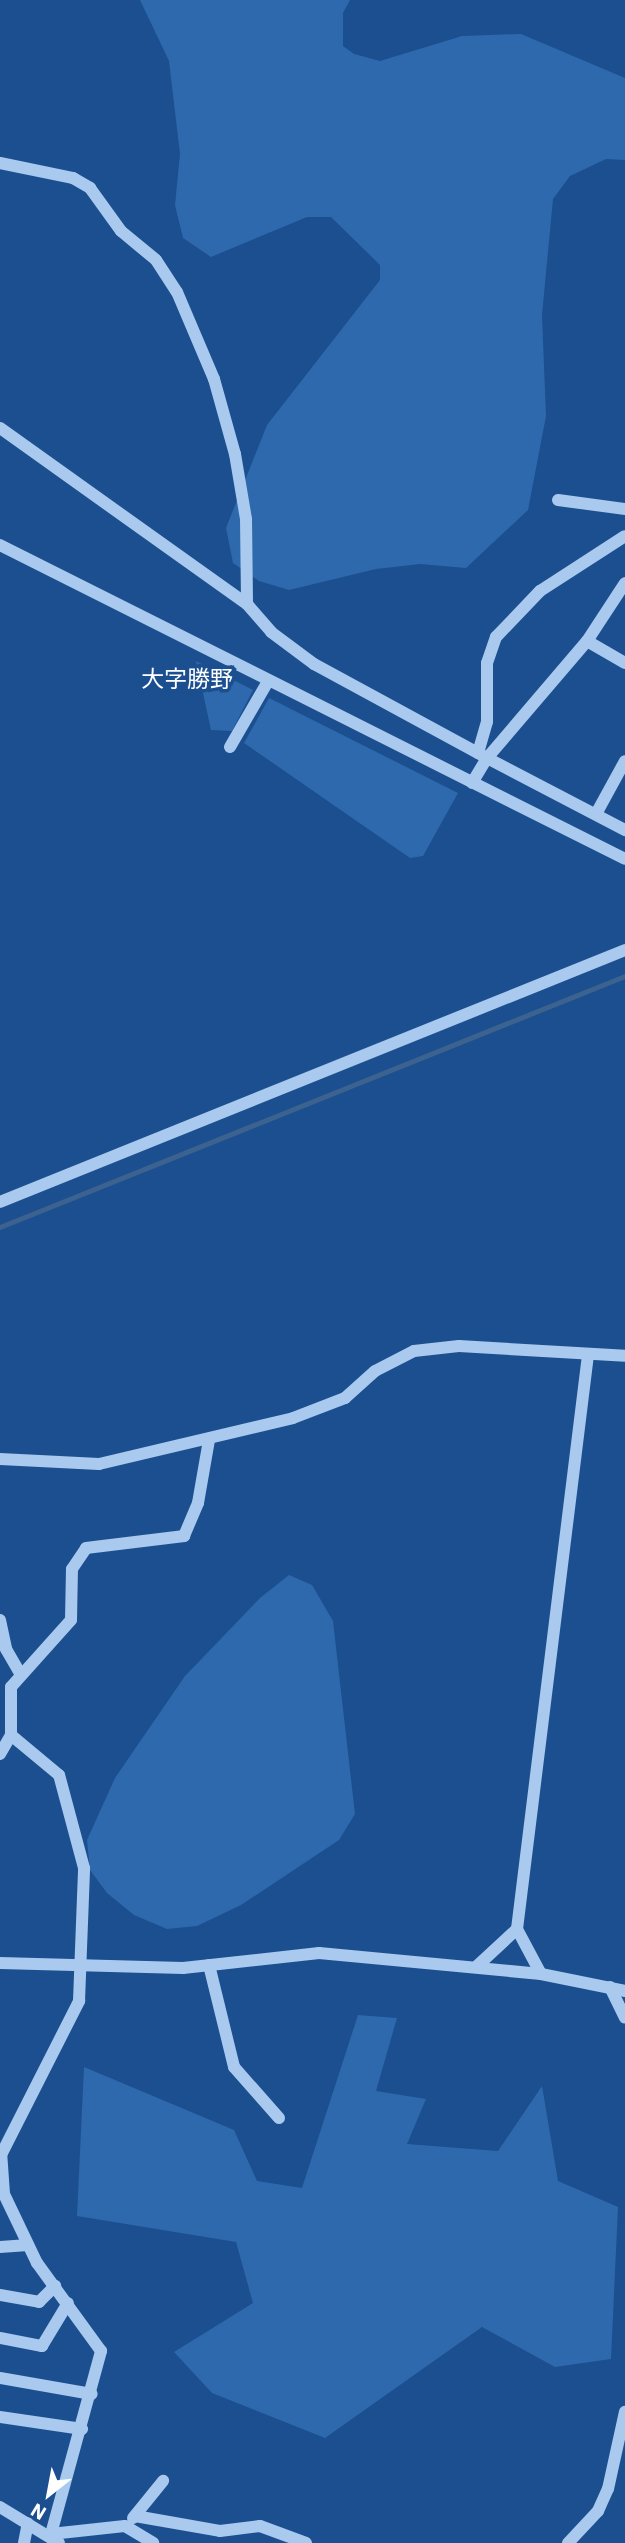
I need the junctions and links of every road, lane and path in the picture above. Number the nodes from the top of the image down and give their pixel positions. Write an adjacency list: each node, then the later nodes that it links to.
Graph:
1 (0, 163): 8 (street)
2 (0, 428): 8 (street)
3 (558, 500): 4 (street)
4 (625, 509)
5 (625, 536): 13 (street)
6 (0, 545): 11 (street)
7 (625, 583): 9 (street)
8 (247, 604): 13 (street)
9 (587, 641): 10 (street); 13 (street)
10 (625, 663)
11 (267, 683): 12 (street); 15 (street)
12 (234, 743)
13 (482, 756): 15 (street); 16 (street)
14 (625, 761): 16 (street)
15 (472, 783): 18 (street)
16 (596, 814): 17 (street)
17 (625, 830)
18 (625, 859)
19 (625, 950): 20 (street)
20 (0, 1202)
21 (588, 1354): 22 (street); 23 (street); 29 (street)
22 (625, 1356)
23 (209, 1440): 24 (street); 26 (street)
24 (0, 1459)
25 (0, 1620): 26 (street)
26 (20, 1673): 27 (street)
27 (11, 1735): 28 (street); 33 (street)
28 (0, 1754)
29 (517, 1929): 32 (street); 34 (street)
30 (0, 1963): 33 (street)
31 (209, 1965): 32 (street); 33 (street); 38 (street)
32 (476, 1967): 34 (street)
33 (83, 1968): 39 (street)
34 (541, 1974): 35 (street)
35 (610, 1987): 36 (street); 37 (street)
36 (625, 1990)
37 (625, 2018)
38 (279, 2118)
39 (28, 2245): 40 (street); 41 (street)
40 (0, 2247)
41 (55, 2286): 42 (street); 43 (street)
42 (0, 2295)
43 (68, 2303): 44 (street); 46 (street)
44 (0, 2338)
45 (0, 2378): 46 (street)
46 (92, 2394): 49 (street)
47 (625, 2412): 59 (street)
48 (0, 2417): 49 (street)
49 (82, 2429): 55 (street)
50 (163, 2482): 52 (street)
51 (0, 2507): 53 (street)
52 (135, 2516): 54 (street); 58 (street)
53 (28, 2523): 55 (street); 56 (street)
54 (125, 2526): 55 (street); 57 (street)
55 (55, 2539)
56 (24, 2543)
57 (153, 2543)
58 (306, 2543)
59 (568, 2543)

